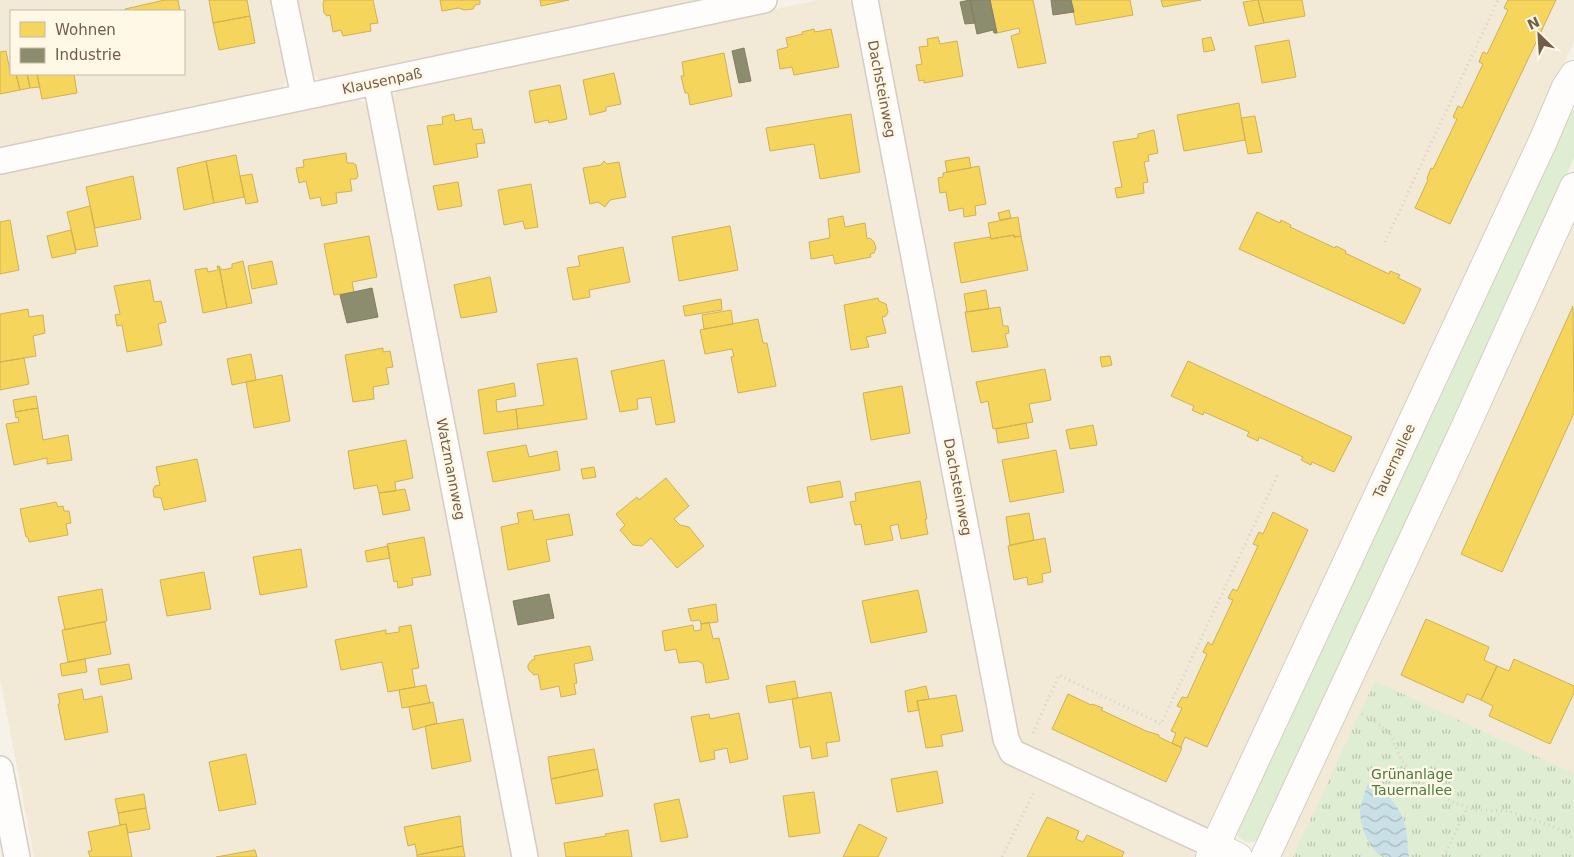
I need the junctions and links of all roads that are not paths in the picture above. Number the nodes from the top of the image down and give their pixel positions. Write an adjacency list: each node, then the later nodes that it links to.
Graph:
1 (284, 0): 6 (street)
2 (764, 0): 5 (street, Klausenpaß)
3 (865, 0): 10 (street, Dachsteinweg)
4 (1574, 75): 10 (street, Tauernallee)
5 (376, 82): 6 (street, Klausenpaß); 12 (street, Watzmannweg)
6 (304, 97): 7 (street, Klausenpaß)
7 (0, 161)
8 (1574, 187): 13 (street)
9 (0, 768): 11 (street)
10 (1221, 854)
11 (17, 857)
12 (525, 857)
13 (1265, 857)

